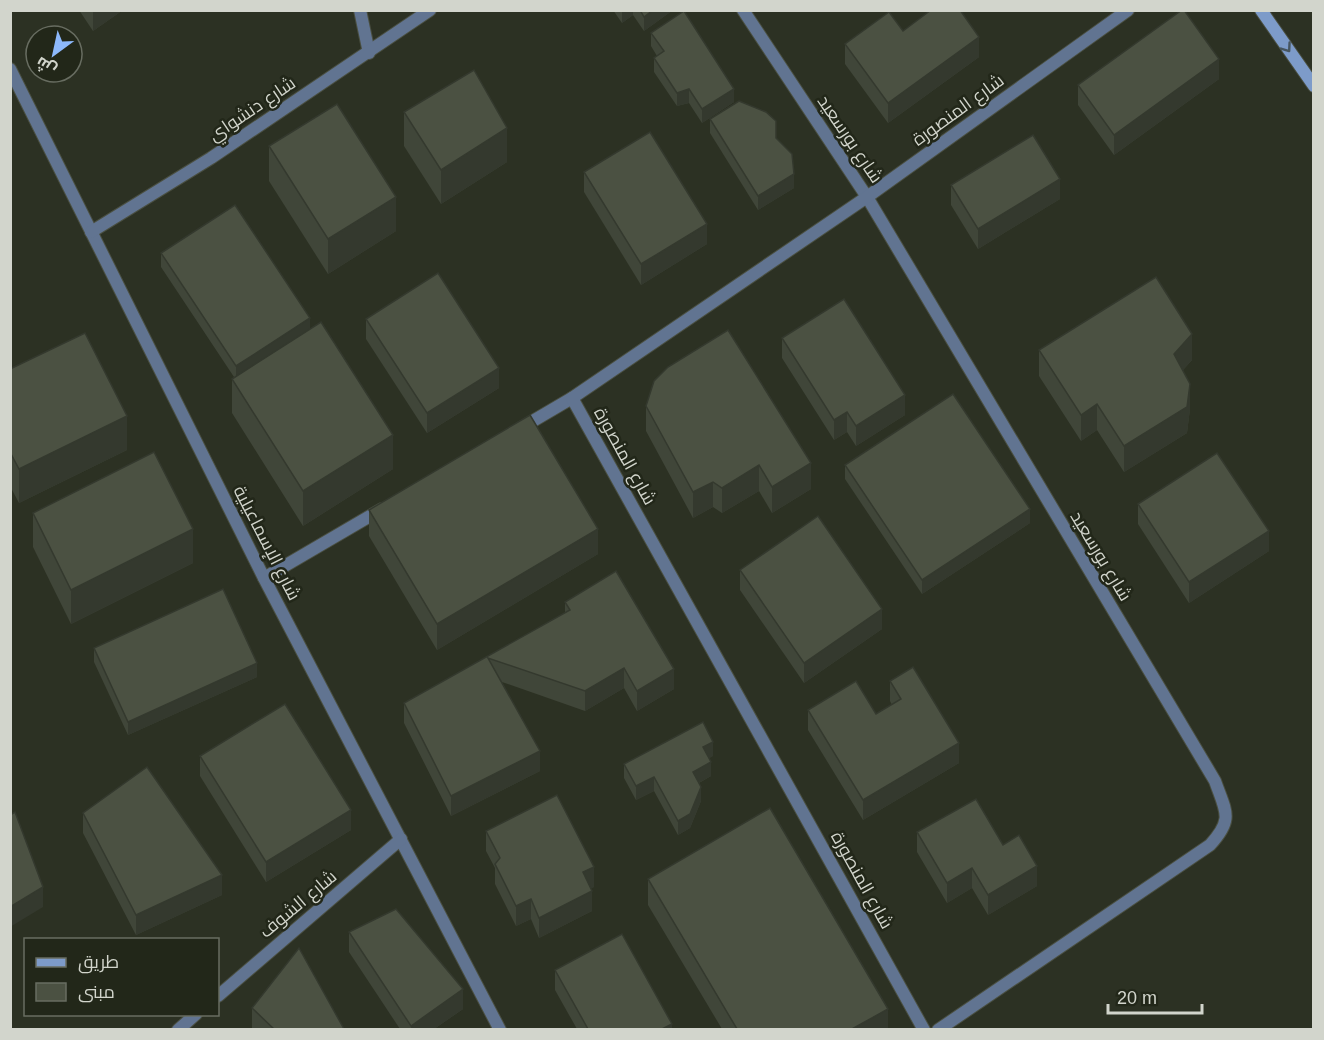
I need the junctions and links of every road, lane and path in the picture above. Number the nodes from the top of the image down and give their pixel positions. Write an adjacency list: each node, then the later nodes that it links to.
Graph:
1 (360, 10): 6 (street)
2 (430, 10): 6 (street, شارع دنشواي)
3 (743, 10): 9 (street, شارع بورسعيد)
4 (1128, 10): 9 (street, شارع المنصورة)
5 (1261, 10): 8 (main road, one-way to 8)
6 (369, 53): 10 (street, شارع دنشواي)
7 (10, 69): 10 (street, شارع الإسماعيلية)
8 (1314, 86)
9 (867, 197): 11 (street, شارع المنصورة); 21 (street, شارع بورسعيد)
10 (91, 232): 14 (street, شارع الإسماعيلية)
11 (572, 398): 12 (street); 20 (street, شارع المنصورة)
12 (510, 434)
13 (397, 500): 14 (street)
14 (264, 578): 15 (street, شارع الإسماعيلية)
15 (401, 839): 16 (street, شارع الشوف); 19 (street, شارع الإسماعيلية)
16 (219, 995)
17 (194, 1016): 18 (street)
18 (178, 1029)
19 (500, 1029)
20 (924, 1029)
21 (938, 1029)

